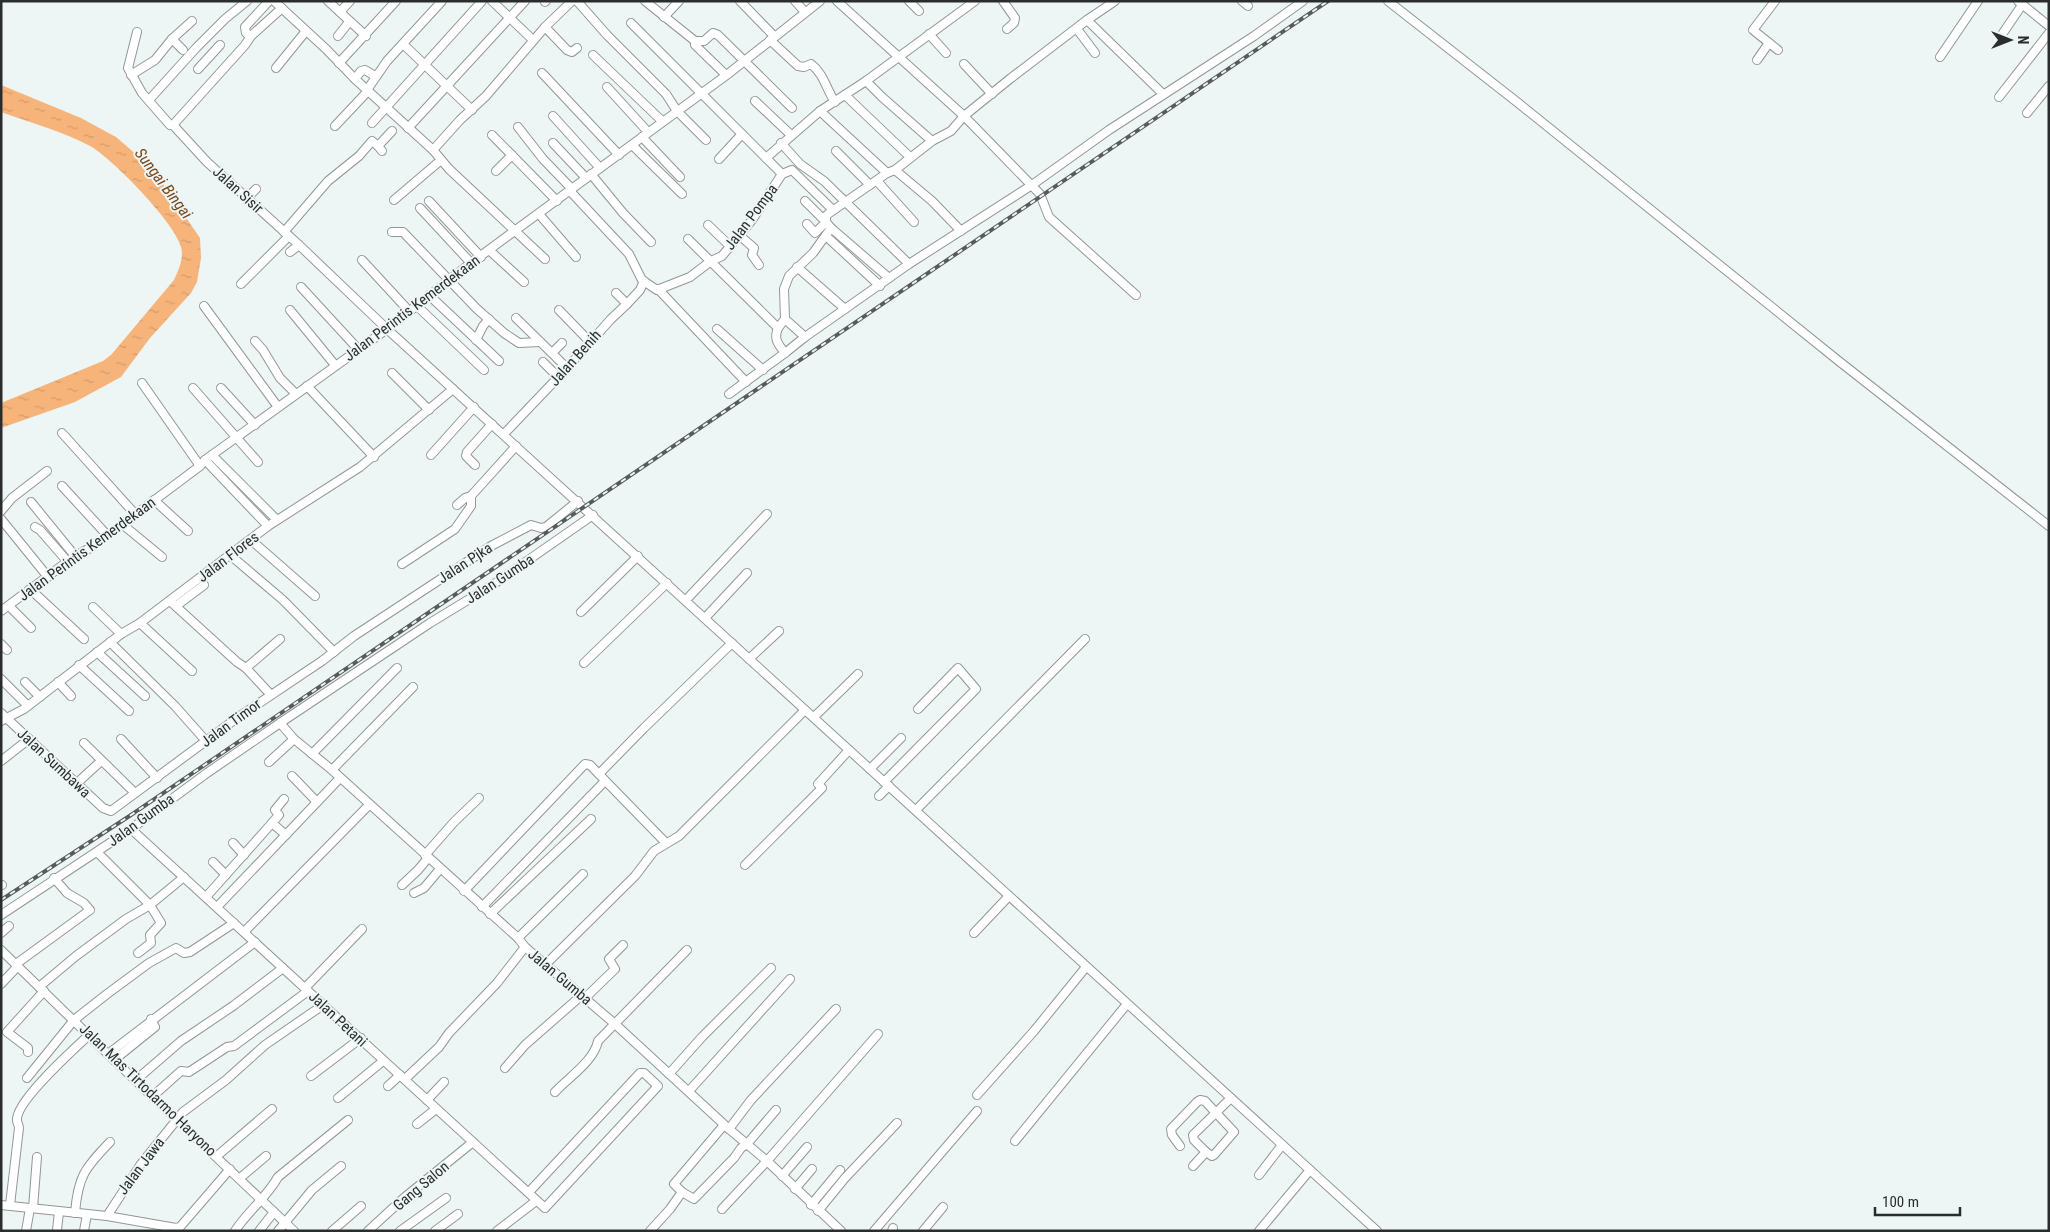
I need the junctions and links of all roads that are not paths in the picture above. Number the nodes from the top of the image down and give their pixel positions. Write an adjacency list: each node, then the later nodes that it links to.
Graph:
1 (247, 1): 57 (street)
2 (269, 1): 47 (street)
3 (274, 1): 28 (street)
4 (328, 1): 30 (street)
5 (350, 1): 30 (street)
6 (396, 1): 49 (street)
7 (442, 1): 55 (street)
8 (482, 1): 71 (street)
9 (492, 1): 33 (street)
10 (525, 1): 33 (street)
11 (572, 1): 39 (street)
12 (577, 1): 95 (street)
13 (645, 1): 32 (street)
14 (679, 1): 32 (street)
15 (740, 1): 50 (street)
16 (796, 1): 31 (street)
17 (820, 1): 31 (street, Jalan Perintis Kemerdekaan)
18 (837, 1): 65 (street)
19 (909, 1): 29 (street)
20 (975, 1): 46 (street)
21 (1003, 1): 40 (street)
22 (1115, 1): 34 (street)
23 (1303, 1): 86 (street)
24 (1388, 1): 248 (street)
25 (1775, 1): 54 (street)
26 (1978, 1): 66 (street)
27 (2020, 3): 38 (street); 44 (street)
28 (282, 8): 42 (street); 47 (street)
29 (919, 10)
30 (340, 12): 36 (street)
31 (805, 12): 50 (street, Jalan Perintis Kemerdekaan)
32 (664, 17): 53 (street)
33 (510, 18): 52 (street); 80 (street)
34 (1087, 20): 41 (street); 86 (street)
35 (192, 21): 51 (street)
36 (349, 22): 48 (street); 49 (street)
37 (631, 23): 84 (street, Jalan Pompa)
38 (2049, 26)
39 (544, 27): 52 (street); 58 (street)
40 (1007, 29)
41 (1077, 29): 62 (street); 85 (street)
42 (306, 31): 69 (street); 72 (street)
43 (137, 32): 75 (street)
44 (2003, 33)
45 (2049, 33): 88 (street)
46 (929, 34): 61 (street); 65 (street)
47 (251, 36): 102 (street)
48 (338, 36)
49 (366, 36): 69 (street)
50 (772, 38): 68 (street, Jalan Perintis Kemerdekaan); 91 (street)
51 (172, 39): 59 (street); 75 (street)
52 (533, 40): 94 (street)
53 (695, 41): 68 (street); 76 (street)
54 (1769, 43): 60 (street); 67 (street)
55 (403, 44): 71 (street); 77 (street)
56 (220, 45): 64 (street)
57 (196, 48): 64 (street); 89 (street)
58 (577, 48)
59 (183, 50)
60 (1778, 50)
61 (946, 53)
62 (1095, 53)
63 (593, 55): 100 (street)
64 (208, 57): 73 (street)
65 (897, 57): 79 (street); 99 (street)
66 (1940, 57)
67 (1757, 60)
68 (744, 61): 76 (street, Jalan Perintis Kemerdekaan); 93 (street)
69 (339, 63): 78 (street)
70 (964, 64): 85 (street)
71 (426, 65): 80 (street); 92 (street)
72 (276, 68)
73 (198, 69)
74 (542, 73): 119 (street)
75 (131, 75): 89 (street, Jalan Sisir)
76 (726, 75): 84 (street, Jalan Perintis Kemerdekaan)
77 (375, 76): 78 (street); 83 (street)
78 (355, 79): 83 (street)
79 (866, 80): 87 (street); 112 (street)
80 (447, 85): 94 (street); 105 (street)
81 (2049, 86): 97 (street)
82 (607, 87): 109 (street)
83 (367, 90): 92 (street); 103 (street)
84 (701, 93): 95 (street, Jalan Perintis Kemerdekaan); 107 (street, Jalan Pompa)
85 (992, 94): 99 (street)
86 (1163, 94): 131 (street)
87 (845, 95): 91 (street); 120 (street)
88 (1999, 97)
89 (149, 100): 102 (street, Jalan Sisir)
90 (755, 101): 110 (street)
91 (836, 102): 96 (street)
92 (387, 108): 101 (street); 105 (street)
93 (792, 108)
94 (472, 110): 116 (street)
95 (677, 111): 100 (street, Jalan Perintis Kemerdekaan); 111 (street)
96 (820, 111): 110 (street); 126 (street)
97 (2027, 113)
98 (553, 116): 124 (street)
99 (964, 116): 112 (street); 131 (street)
100 (662, 121): 109 (street, Jalan Perintis Kemerdekaan)
101 (372, 123)
102 (172, 125): 135 (street, Jalan Sisir)
103 (335, 126)
104 (518, 126): 133 (street)
105 (408, 128): 116 (street)
106 (392, 131): 151 (street)
107 (742, 134): 121 (street, Jalan Pompa); 123 (street)
108 (492, 135): 118 (street)
109 (645, 135): 115 (street, Jalan Perintis Kemerdekaan); 129 (street)
110 (791, 135): 114 (street)
111 (706, 140)
112 (932, 141): 120 (street)
113 (553, 143): 128 (street)
114 (781, 143): 121 (street); 140 (street)
115 (632, 145): 119 (street, Jalan Perintis Kemerdekaan); 134 (street)
116 (433, 150): 122 (street)
117 (836, 151): 130 (street)
118 (512, 155): 125 (street); 138 (street)
119 (619, 155): 124 (street, Jalan Perintis Kemerdekaan)
120 (910, 157): 126 (street)
121 (766, 158): 127 (street, Jalan Pompa)
122 (441, 160): 136 (street); 149 (street)
123 (719, 160)
124 (600, 168): 128 (street, Jalan Perintis Kemerdekaan)
125 (496, 171)
126 (891, 171): 130 (street); 148 (street)
127 (782, 174): 142 (street); 152 (street, Jalan Pompa)
128 (589, 176): 133 (street, Jalan Perintis Kemerdekaan); 155 (street)
129 (680, 177)
130 (873, 183): 140 (street); 144 (street)
131 (1032, 185): 148 (street); 179 (street)
132 (256, 189): 135 (street)
133 (571, 190): 138 (street, Jalan Perintis Kemerdekaan); 171 (street)
134 (682, 194)
135 (247, 198): 151 (street, Jalan Sisir)
136 (394, 200)
137 (429, 201): 160 (street)
138 (557, 201): 143 (street, Jalan Perintis Kemerdekaan)
139 (805, 201): 147 (street)
140 (844, 202): 142 (street); 166 (street)
141 (420, 208): 165 (street)
142 (832, 210): 147 (street)
143 (538, 214): 149 (street, Jalan Perintis Kemerdekaan); 161 (street)
144 (914, 222)
145 (807, 224): 147 (street)
146 (708, 225): 157 (street)
147 (828, 225): 153 (street); 169 (street)
148 (961, 230): 166 (street)
149 (516, 231): 158 (street, Jalan Perintis Kemerdekaan); 162 (street)
150 (392, 232): 170 (street)
151 (287, 234): 156 (street, Jalan Sisir); 173 (street)
152 (739, 235): 157 (street, Jalan Pompa); 167 (street)
153 (826, 236): 168 (street); 174 (street)
154 (688, 239): 164 (street)
155 (651, 242)
156 (299, 245): 159 (street); 191 (street, Jalan Sisir)
157 (730, 246): 164 (street, Jalan Pompa)
158 (489, 250): 160 (street, Jalan Perintis Kemerdekaan); 172 (street)
159 (290, 252)
160 (481, 257): 165 (street, Jalan Perintis Kemerdekaan)
161 (576, 257)
162 (544, 259)
163 (362, 260): 186 (street)
164 (711, 261): 176 (street, Jalan Pompa); 190 (street)
165 (471, 263): 170 (street, Jalan Perintis Kemerdekaan)
166 (909, 264): 169 (street)
167 (759, 265)
168 (797, 267): 183 (street); 189 (street)
169 (889, 278): 174 (street)
170 (449, 280): 178 (street, Jalan Perintis Kemerdekaan); 188 (street)
171 (644, 281): 176 (street); 180 (street, Jalan Benih)
172 (524, 282)
173 (241, 284)
174 (880, 286): 183 (street)
175 (301, 287): 199 (street)
176 (658, 290): 210 (street)
177 (616, 293): 180 (street)
178 (429, 295): 181 (street, Jalan Perintis Kemerdekaan); 194 (street)
179 (1136, 295)
180 (627, 304): 197 (street, Jalan Benih)
181 (416, 305): 186 (street, Jalan Perintis Kemerdekaan); 206 (street)
182 (204, 306): 218 (street)
183 (845, 309): 193 (street)
184 (290, 310): 204 (street)
185 (559, 310): 197 (street)
186 (409, 311): 191 (street, Jalan Perintis Kemerdekaan)
187 (516, 318): 196 (street)
188 (489, 319): 194 (street); 196 (street)
189 (785, 319): 190 (street); 193 (street)
190 (778, 328): 201 (street)
191 (387, 329): 199 (street, Jalan Perintis Kemerdekaan); 215 (street, Jalan Sisir)
192 (717, 329): 207 (street)
193 (805, 337): 201 (street)
194 (476, 340): 202 (street)
195 (255, 341): 216 (street)
196 (540, 342): 200 (street)
197 (590, 342): 205 (street, Jalan Benih)
198 (562, 343): 200 (street)
199 (358, 349): 204 (street, Jalan Perintis Kemerdekaan)
200 (552, 353): 205 (street)
201 (785, 354): 207 (street)
202 (499, 361)
203 (543, 362): 209 (street)
204 (335, 365): 212 (street, Jalan Perintis Kemerdekaan)
205 (567, 368): 209 (street, Jalan Benih)
206 (484, 370)
207 (763, 370): 210 (street)
208 (392, 373): 220 (street)
209 (558, 377): 224 (street, Jalan Benih)
210 (746, 382): 217 (street)
211 (142, 383): 231 (street)
212 (307, 386): 216 (street, Jalan Perintis Kemerdekaan); 229 (street)
213 (194, 388): 225 (street)
214 (221, 388): 222 (street)
215 (453, 389): 219 (street, Jalan Sisir); 220 (street, Jalan Flores)
216 (296, 394): 218 (street, Jalan Perintis Kemerdekaan)
217 (729, 394)
218 (278, 407): 222 (street, Jalan Perintis Kemerdekaan)
219 (474, 407): 221 (street, Jalan Sisir); 227 (street)
220 (429, 410): 229 (street, Jalan Flores)
221 (492, 424): 224 (street, Jalan Sisir); 232 (street)
222 (255, 425): 225 (street, Jalan Perintis Kemerdekaan)
223 (62, 433): 241 (street)
224 (504, 434): 226 (street, Jalan Sisir)
225 (238, 437): 228 (street, Jalan Perintis Kemerdekaan); 230 (street)
226 (516, 446): 235 (street); 237 (street, Jalan Sisir)
227 (431, 454)
228 (212, 455): 231 (street, Jalan Perintis Kemerdekaan); 245 (street)
229 (374, 457): 245 (street, Jalan Flores)
230 (258, 462)
231 (202, 463): 236 (street, Jalan Perintis Kemerdekaan); 247 (street)
232 (476, 466)
233 (47, 471): 240 (street)
234 (62, 486): 251 (street)
235 (471, 496): 239 (street); 258 (street)
236 (154, 500): 241 (street, Jalan Perintis Kemerdekaan); 250 (street)
237 (578, 501): 243 (street, Jalan Sisir); 276 (street, Jalan Pjka)
238 (30, 502): 254 (street)
239 (457, 505)
240 (1, 511)
241 (135, 514): 246 (street, Jalan Perintis Kemerdekaan)
242 (767, 514): 265 (street)
243 (593, 515): 255 (street, Jalan Sisir); 307 (street, Jalan Gumba)
244 (1, 519): 260 (street)
245 (277, 520): 247 (street, Jalan Flores)
246 (122, 524): 251 (street, Jalan Perintis Kemerdekaan); 256 (street)
247 (268, 526): 252 (street, Jalan Flores)
248 (2049, 526)
249 (34, 527): 257 (street)
250 (188, 531)
251 (107, 535): 254 (street, Jalan Perintis Kemerdekaan)
252 (251, 540): 253 (street, Jalan Flores); 264 (street)
253 (230, 555): 266 (street, Jalan Flores); 285 (street)
254 (75, 556): 257 (street, Jalan Perintis Kemerdekaan)
255 (638, 556): 261 (street, Jalan Sisir); 270 (street)
256 (162, 557)
257 (67, 561): 260 (street, Jalan Perintis Kemerdekaan)
258 (402, 564)
259 (747, 573): 271 (street)
260 (48, 577): 263 (street, Jalan Perintis Kemerdekaan)
261 (667, 583): 265 (street, Jalan Sisir); 287 (street)
262 (204, 585): 266 (street)
263 (30, 589): 267 (street, Jalan Perintis Kemerdekaan); 277 (street)
264 (315, 596)
265 (686, 600): 271 (street, Jalan Sisir)
266 (173, 603): 272 (street, Jalan Flores); 289 (street)
267 (9, 606): 269 (street, Jalan Perintis Kemerdekaan); 273 (street)
268 (93, 607): 275 (street)
269 (1, 611)
270 (581, 612)
271 (705, 618): 281 (street, Jalan Sisir)
272 (140, 623): 275 (street, Jalan Flores); 291 (street)
273 (31, 628)
274 (779, 631): 286 (street)
275 (120, 634): 280 (street, Jalan Flores)
276 (354, 636): 285 (street, Jalan Timor)
277 (84, 639)
278 (280, 639): 289 (street)
279 (1085, 639): 334 (street)
280 (110, 642): 284 (street, Jalan Flores); 312 (street)
281 (732, 643): 286 (street, Jalan Sisir); 321 (street)
282 (1, 644): 283 (street)
283 (7, 650)
284 (97, 652): 288 (street, Jalan Flores); 299 (street)
285 (334, 652): 297 (street, Jalan Timor)
286 (750, 659): 303 (street, Jalan Sisir)
287 (584, 663)
288 (79, 666): 295 (street, Jalan Flores); 304 (street)
289 (246, 668): 297 (street)
290 (397, 668): 315 (street)
291 (192, 671)
292 (858, 674): 306 (street)
293 (1, 680): 301 (street)
294 (25, 682): 300 (street)
295 (58, 682): 298 (street); 300 (street, Jalan Flores)
296 (413, 686): 320 (street)
297 (271, 695): 312 (street, Jalan Timor)
298 (71, 696)
299 (145, 696)
300 (40, 697): 301 (street, Jalan Flores)
301 (28, 706): 305 (street, Jalan Flores)
302 (918, 709): 327 (street)
303 (805, 710): 306 (street, Jalan Sisir); 340 (street)
304 (129, 711)
305 (3, 717): 309 (street, Jalan Sumbawa)
306 (814, 717): 314 (street, Jalan Sisir)
307 (280, 723): 311 (street, Jalan Gumba); 338 (street, Jalan Gumba)
308 (901, 738): 319 (street)
309 (29, 739): 316 (street); 326 (street, Jalan Sumbawa)
310 (121, 739): 323 (street)
311 (294, 739): 315 (street, Jalan Gumba); 318 (street)
312 (206, 741): 323 (street, Jalan Timor)
313 (84, 743): 317 (street)
314 (849, 750): 319 (street, Jalan Sisir); 349 (street)
315 (312, 754): 320 (street, Jalan Gumba)
316 (1, 761)
317 (102, 761): 326 (street); 328 (street)
318 (269, 762)
319 (870, 769): 327 (street, Jalan Sisir)
320 (332, 770): 324 (street, Jalan Gumba)
321 (599, 774): 325 (street); 357 (street)
322 (292, 776): 332 (street)
323 (156, 778): 328 (street, Jalan Timor)
324 (340, 778): 332 (street); 333 (street, Jalan Gumba)
325 (605, 781): 340 (street); 363 (street)
326 (76, 784): 335 (street, Jalan Sumbawa)
327 (886, 784): 329 (street); 334 (street, Jalan Sisir)
328 (135, 793): 335 (street, Jalan Timor)
329 (879, 796)
330 (479, 798): 346 (street)
331 (284, 799): 337 (street)
332 (316, 802): 339 (street)
333 (369, 805): 346 (street, Jalan Gumba); 369 (street)
334 (916, 810): 359 (street, Jalan Sisir)
335 (108, 811)
336 (591, 819): 364 (street)
337 (272, 823): 339 (street); 342 (street)
338 (131, 829): 343 (street, Jalan Gumba); 354 (street, Jalan Petani)
339 (286, 835): 344 (street)
340 (666, 842): 379 (street)
341 (233, 843): 345 (street)
342 (255, 843): 344 (street); 345 (street)
343 (97, 852): 355 (street, Jalan Gumba); 361 (street)
344 (267, 854): 351 (street)
345 (244, 855): 348 (street)
346 (427, 856): 350 (street, Jalan Gumba); 356 (street)
347 (213, 862): 353 (street)
348 (236, 863): 351 (street); 353 (street)
349 (745, 865)
350 (440, 869): 357 (street, Jalan Gumba); 358 (street)
351 (248, 874): 362 (street)
352 (583, 874): 372 (street)
353 (226, 875): 360 (street)
354 (184, 876): 360 (street, Jalan Petani); 361 (street)
355 (54, 878): 365 (street, Jalan Gumba); 380 (street)
356 (402, 885)
357 (464, 891): 363 (street, Jalan Gumba)
358 (414, 893)
359 (1009, 896): 370 (street); 381 (street, Jalan Sisir)
360 (206, 897): 362 (street, Jalan Petani)
361 (150, 905): 378 (street); 386 (street)
362 (217, 907): 366 (street, Jalan Petani)
363 (482, 908): 364 (street, Jalan Gumba)
364 (490, 914): 372 (street, Jalan Gumba)
365 (1, 915)
366 (234, 923): 369 (street, Jalan Petani); 393 (street)
367 (9, 926): 371 (street)
368 (362, 929): 387 (street)
369 (244, 932): 373 (street, Jalan Petani)
370 (974, 933)
371 (1, 934)
372 (518, 938): 375 (street, Jalan Gumba)
373 (255, 942): 382 (street, Jalan Petani); 392 (street)
374 (623, 946): 388 (street)
375 (525, 947): 379 (street, Jalan Gumba); 408 (street)
376 (1, 950): 380 (street, Jalan Mas Tirtodarmo Haryono)
377 (687, 950): 394 (street)
378 (138, 953)
379 (546, 964): 388 (street, Jalan Gumba)
380 (17, 965): 385 (street); 386 (street, Jalan Mas Tirtodarmo Haryono)
381 (1086, 967): 389 (street, Jalan Sisir); 416 (street)
382 (284, 968): 387 (street, Jalan Petani); 411 (street)
383 (771, 968): 406 (street)
384 (790, 979): 414 (street)
385 (1, 984)
386 (42, 989): 393 (street, Jalan Mas Tirtodarmo Haryono); 400 (street)
387 (306, 989): 390 (street, Jalan Petani); 395 (street)
388 (583, 996): 394 (street, Jalan Gumba); 404 (street)
389 (1127, 1004): 419 (street, Jalan Sisir); 431 (street)
390 (323, 1005): 398 (street, Jalan Petani); 399 (street, Jalan Jawa)
391 (836, 1010): 430 (street)
392 (151, 1019): 401 (street); 402 (street)
393 (74, 1020): 396 (street, Jalan Mas Tirtodarmo Haryono); 409 (street)
394 (615, 1024): 405 (street, Jalan Gumba); 415 (street)
395 (254, 1032): 399 (street); 417 (street)
396 (89, 1034): 401 (street, Jalan Mas Tirtodarmo Haryono); 458 (street)
397 (878, 1034): 442 (street)
398 (361, 1038): 403 (street, Jalan Petani); 407 (street)
399 (265, 1046): 426 (street, Jalan Jawa)
400 (28, 1052)
401 (108, 1054): 402 (street, Jalan Mas Tirtodarmo Haryono)
402 (114, 1060): 411 (street, Jalan Mas Tirtodarmo Haryono)
403 (383, 1061): 408 (street, Jalan Petani); 418 (street)
404 (505, 1068)
405 (662, 1069): 406 (street, Jalan Gumba); 410 (street)
406 (669, 1074): 414 (street, Jalan Gumba)
407 (312, 1076)
408 (402, 1077): 413 (street); 420 (street, Jalan Petani)
409 (27, 1078)
410 (650, 1078): 453 (street); 457 (street, Jalan Petani)
411 (136, 1080): 417 (street, Jalan Mas Tirtodarmo Haryono)
412 (444, 1082): 420 (street)
413 (388, 1086)
414 (689, 1091): 430 (street, Jalan Gumba)
415 (555, 1092)
416 (977, 1095)
417 (153, 1096): 426 (street, Jalan Mas Tirtodarmo Haryono)
418 (338, 1098)
419 (1230, 1098): 425 (street); 435 (street, Jalan Sisir)
420 (427, 1100): 421 (street, Jalan Petani)
421 (436, 1109): 428 (street); 433 (street, Jalan Petani)
422 (272, 1110): 439 (street)
423 (776, 1110): 434 (street)
424 (977, 1111): 486 (street)
425 (1215, 1114): 436 (street); 438 (street); 438 (street)
426 (177, 1119): 439 (street, Jalan Mas Tirtodarmo Haryono); 470 (street, Jalan Jawa)
427 (348, 1120): 456 (street)
428 (417, 1124)
429 (898, 1124): 464 (street)
430 (726, 1127): 434 (street, Jalan Gumba); 454 (street)
431 (1015, 1141)
432 (110, 1142): 467 (street)
433 (473, 1142): 453 (street, Jalan Petani); 480 (street, Gang Salon)
434 (747, 1144): 442 (street, Jalan Gumba); 454 (street)
435 (1282, 1145): 448 (street, Jalan Sisir); 449 (street)
436 (1180, 1146)
437 (807, 1147): 450 (street)
438 (1206, 1152): 444 (street)
439 (217, 1156): 445 (street, Jalan Mas Tirtodarmo Haryono)
440 (266, 1156): 451 (street)
441 (37, 1157): 462 (street)
442 (768, 1161): 450 (street, Jalan Gumba); 463 (street)
443 (341, 1166): 471 (street)
444 (1193, 1166)
445 (230, 1169): 451 (street, Jalan Mas Tirtodarmo Haryono); 470 (street, Jalan Jawa)
446 (812, 1169): 452 (street)
447 (840, 1170): 459 (street)
448 (1310, 1170): 488 (street); 489 (street, Jalan Sisir)
449 (1259, 1175)
450 (782, 1176): 452 (street, Jalan Gumba)
451 (240, 1178): 456 (street, Jalan Mas Tirtodarmo Haryono)
452 (795, 1189): 459 (street, Jalan Gumba)
453 (529, 1192): 457 (street, Jalan Petani)
454 (682, 1192): 484 (street)
455 (446, 1198): 481 (street)
456 (261, 1200): 466 (street, Jalan Mas Tirtodarmo Haryono); 475 (street)
457 (536, 1202): 483 (street)
458 (5, 1205): 462 (street, Jalan Jawa)
459 (811, 1205): 464 (street, Jalan Gumba)
460 (361, 1206): 479 (street)
461 (943, 1207): 487 (street)
462 (32, 1208): 465 (street, Jalan Jawa); 473 (street)
463 (722, 1209)
464 (818, 1211): 485 (street, Jalan Gumba)
465 (59, 1212): 467 (street, Jalan Jawa); 472 (street)
466 (274, 1212): 471 (street, Jalan Mas Tirtodarmo Haryono); 476 (street)
467 (75, 1213): 468 (street, Jalan Jawa)
468 (87, 1214): 470 (street, Jalan Jawa); 474 (street)
469 (458, 1214): 482 (street)
470 (107, 1216)
471 (284, 1221): 477 (street); 478 (street, Jalan Mas Tirtodarmo Haryono)
472 (57, 1230)
473 (26, 1231)
474 (84, 1231)
475 (235, 1231)
476 (259, 1231)
477 (278, 1231)
478 (294, 1231)
479 (332, 1231)
480 (368, 1231)
481 (400, 1231)
482 (435, 1231)
483 (497, 1231)
484 (650, 1231)
485 (841, 1231)
486 (874, 1231)
487 (923, 1231)
488 (1259, 1231)
489 (1377, 1231)

